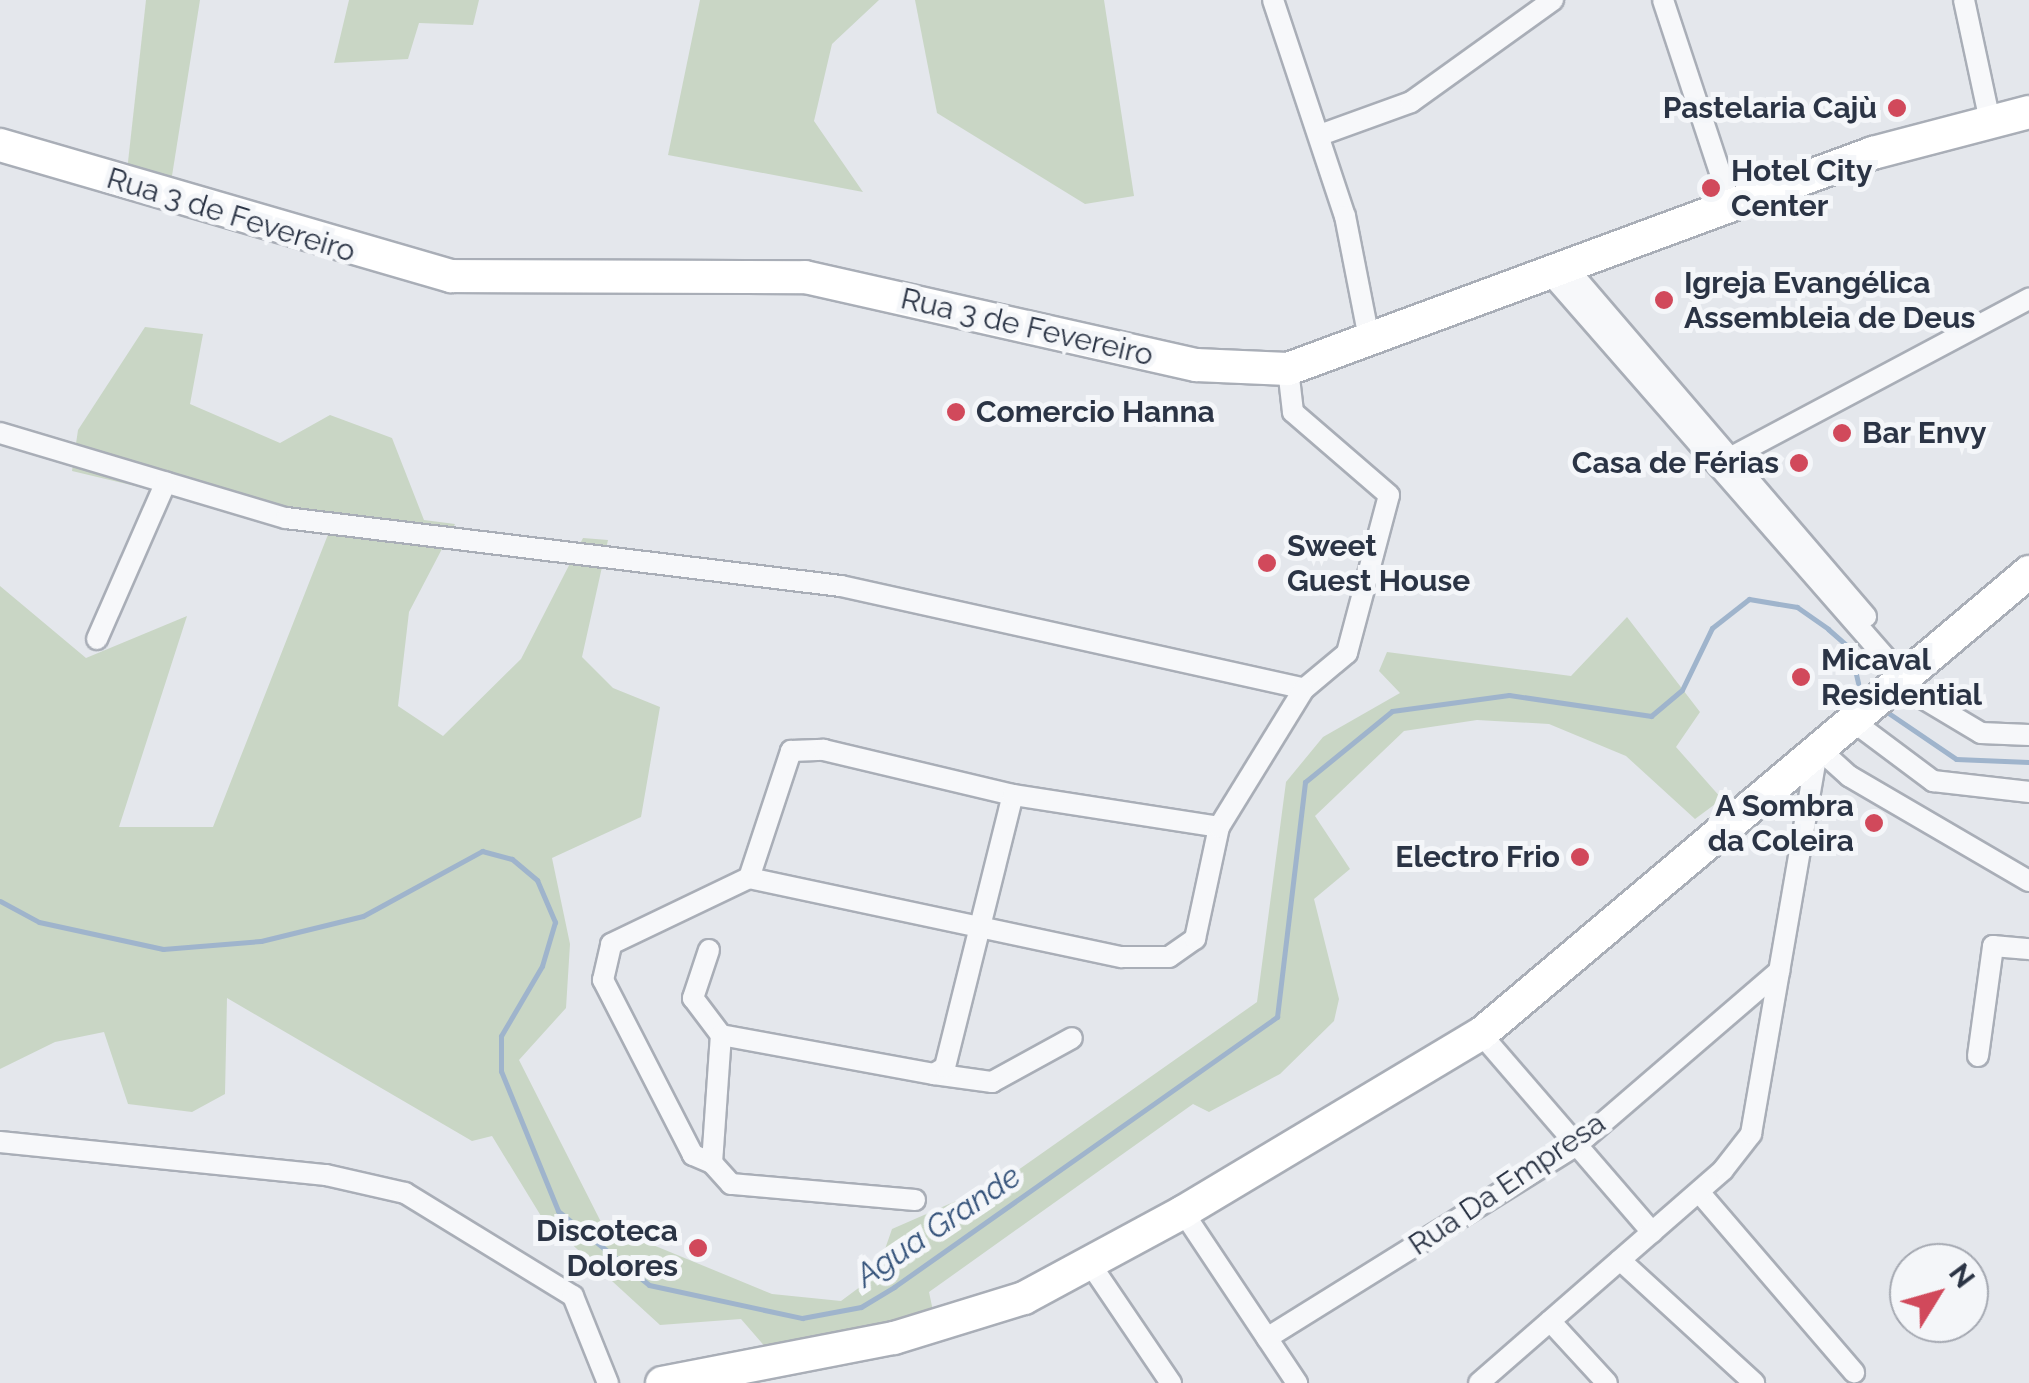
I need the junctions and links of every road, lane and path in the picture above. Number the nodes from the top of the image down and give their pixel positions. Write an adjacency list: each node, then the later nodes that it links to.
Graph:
1 (1273, 0): 7 (street)
2 (1553, 0): 7 (street)
3 (1663, 0): 9 (street)
4 (1964, 0): 6 (street)
5 (2029, 112): 6 (main road, Rua 3 de Fevereiro)
6 (1990, 120): 9 (main road, Rua 3 de Fevereiro)
7 (1320, 136): 12 (street)
8 (0, 146): 13 (main road, Rua 3 de Fevereiro)
9 (1732, 206): 10 (main road, Rua 3 de Fevereiro)
10 (1560, 273): 12 (main road, Rua 3 de Fevereiro); 15 (street)
11 (2029, 299): 15 (street)
12 (1370, 344): 13 (main road, Rua 3 de Fevereiro)
13 (1288, 369): 20 (street)
14 (0, 433): 16 (street)
15 (1722, 462): 19 (street)
16 (166, 482): 18 (street); 20 (street)
17 (2029, 572): 19 (main road)
18 (97, 639)
19 (1905, 671): 21 (main road); 22 (street)
20 (1304, 689): 26 (street)
21 (1850, 719): 23 (main road); 24 (street)
22 (2029, 735)
23 (1818, 748): 28 (street); 32 (street); 33 (main road)
24 (2029, 792)
25 (1013, 795): 26 (street); 27 (street); 29 (street)
26 (1219, 826): 29 (street)
27 (749, 878): 29 (street); 40 (street)
28 (2029, 882)
29 (980, 929): 37 (street)
30 (2029, 948): 36 (street)
31 (708, 950): 34 (street)
32 (1778, 971): 39 (street, Rua Da Empresa); 41 (street)
33 (1480, 1034): 39 (street); 43 (main road)
34 (721, 1035): 37 (street); 40 (street)
35 (1072, 1038): 37 (street)
36 (1978, 1056)
37 (934, 1074)
38 (0, 1142): 50 (street)
39 (1577, 1146): 44 (street); 48 (street, Rua Da Empresa)
40 (712, 1163): 42 (street)
41 (1698, 1192): 44 (street); 49 (street)
42 (915, 1200)
43 (1183, 1212): 46 (main road); 48 (street)
44 (1652, 1232): 45 (street)
45 (1620, 1260): 47 (street); 56 (street)
46 (1091, 1265): 51 (main road); 52 (street)
47 (1550, 1321): 54 (street); 55 (street)
48 (1268, 1338): 53 (street)
49 (1854, 1372)
50 (608, 1383)
51 (662, 1383)
52 (1171, 1383)
53 (1297, 1383)
54 (1480, 1383)
55 (1607, 1383)
56 (1754, 1383)

